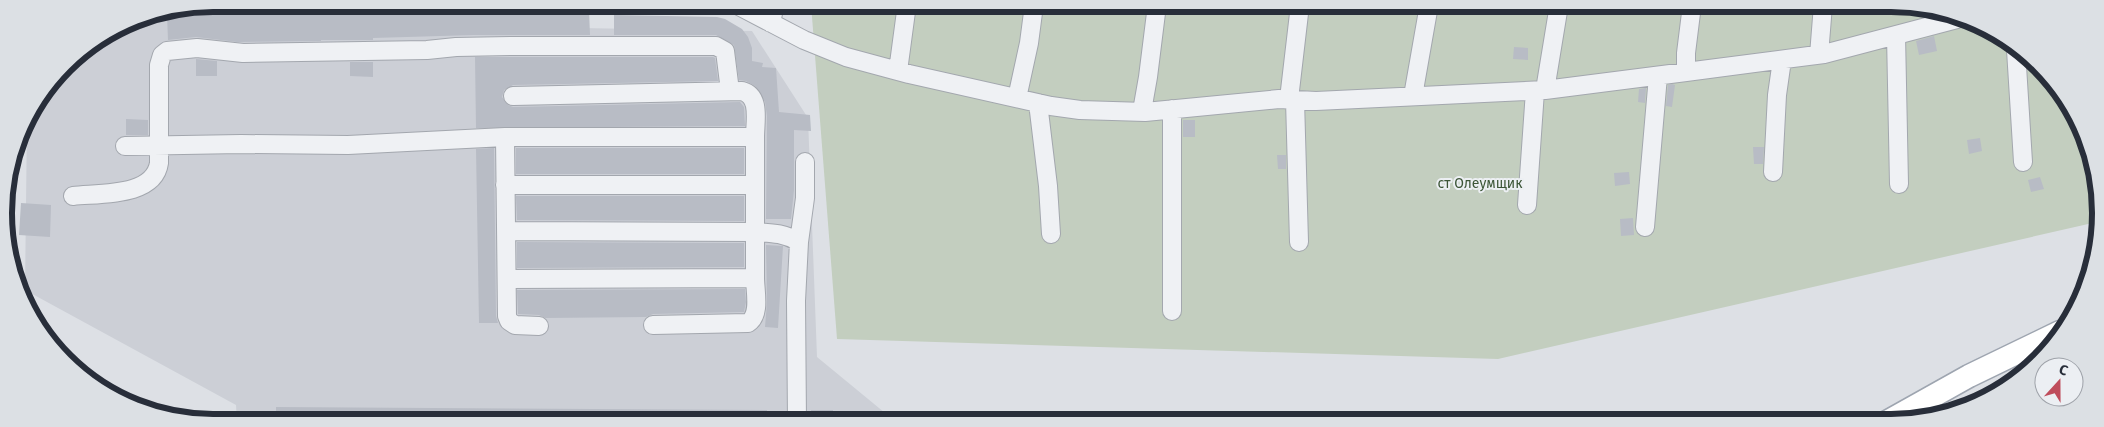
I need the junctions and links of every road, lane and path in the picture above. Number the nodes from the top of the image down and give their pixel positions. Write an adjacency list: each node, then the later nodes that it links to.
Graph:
1 (751, 12): 12 (lane)
2 (774, 12): 12 (lane)
3 (906, 12): 17 (lane)
4 (1033, 12): 24 (lane)
5 (1155, 12): 28 (lane)
6 (1299, 12): 25 (lane)
7 (1428, 12): 23 (lane)
8 (1558, 12): 21 (lane)
9 (1691, 12): 18 (lane)
10 (1822, 12): 14 (lane)
11 (1946, 20): 13 (lane)
12 (772, 23): 17 (lane)
13 (1896, 35): 14 (lane); 36 (lane)
14 (1819, 55): 16 (lane)
15 (2016, 57): 34 (lane)
16 (1782, 60): 18 (lane); 35 (lane)
17 (898, 71): 24 (lane)
18 (1686, 72): 19 (lane)
19 (1658, 76): 21 (lane); 41 (lane)
20 (730, 91): 22 (lane); 29 (lane); 31 (lane)
21 (1540, 91): 23 (lane); 40 (lane)
22 (512, 96)
23 (1413, 96): 25 (lane)
24 (1017, 98): 26 (lane)
25 (1292, 100): 27 (lane); 46 (lane)
26 (1038, 103): 28 (lane); 44 (lane)
27 (1172, 109): 28 (lane); 49 (lane)
28 (1142, 112)
29 (755, 137): 30 (lane); 38 (lane)
30 (505, 138): 31 (lane); 37 (lane)
31 (159, 145): 32 (lane); 39 (lane)
32 (125, 146)
33 (805, 162): 45 (lane)
34 (2024, 162)
35 (1773, 172)
36 (1899, 184)
37 (505, 185): 38 (lane); 42 (lane)
38 (754, 185): 43 (lane)
39 (73, 196)
40 (1527, 205)
41 (1645, 227)
42 (506, 231): 43 (lane); 48 (lane)
43 (754, 232): 45 (lane); 47 (lane)
44 (1051, 234)
45 (799, 242): 53 (lane)
46 (1299, 242)
47 (755, 278): 48 (lane); 50 (lane)
48 (507, 279): 51 (lane)
49 (1172, 311)
50 (653, 325)
51 (540, 326)
52 (2049, 337): 54 (main road)
53 (797, 414)
54 (1901, 414)

